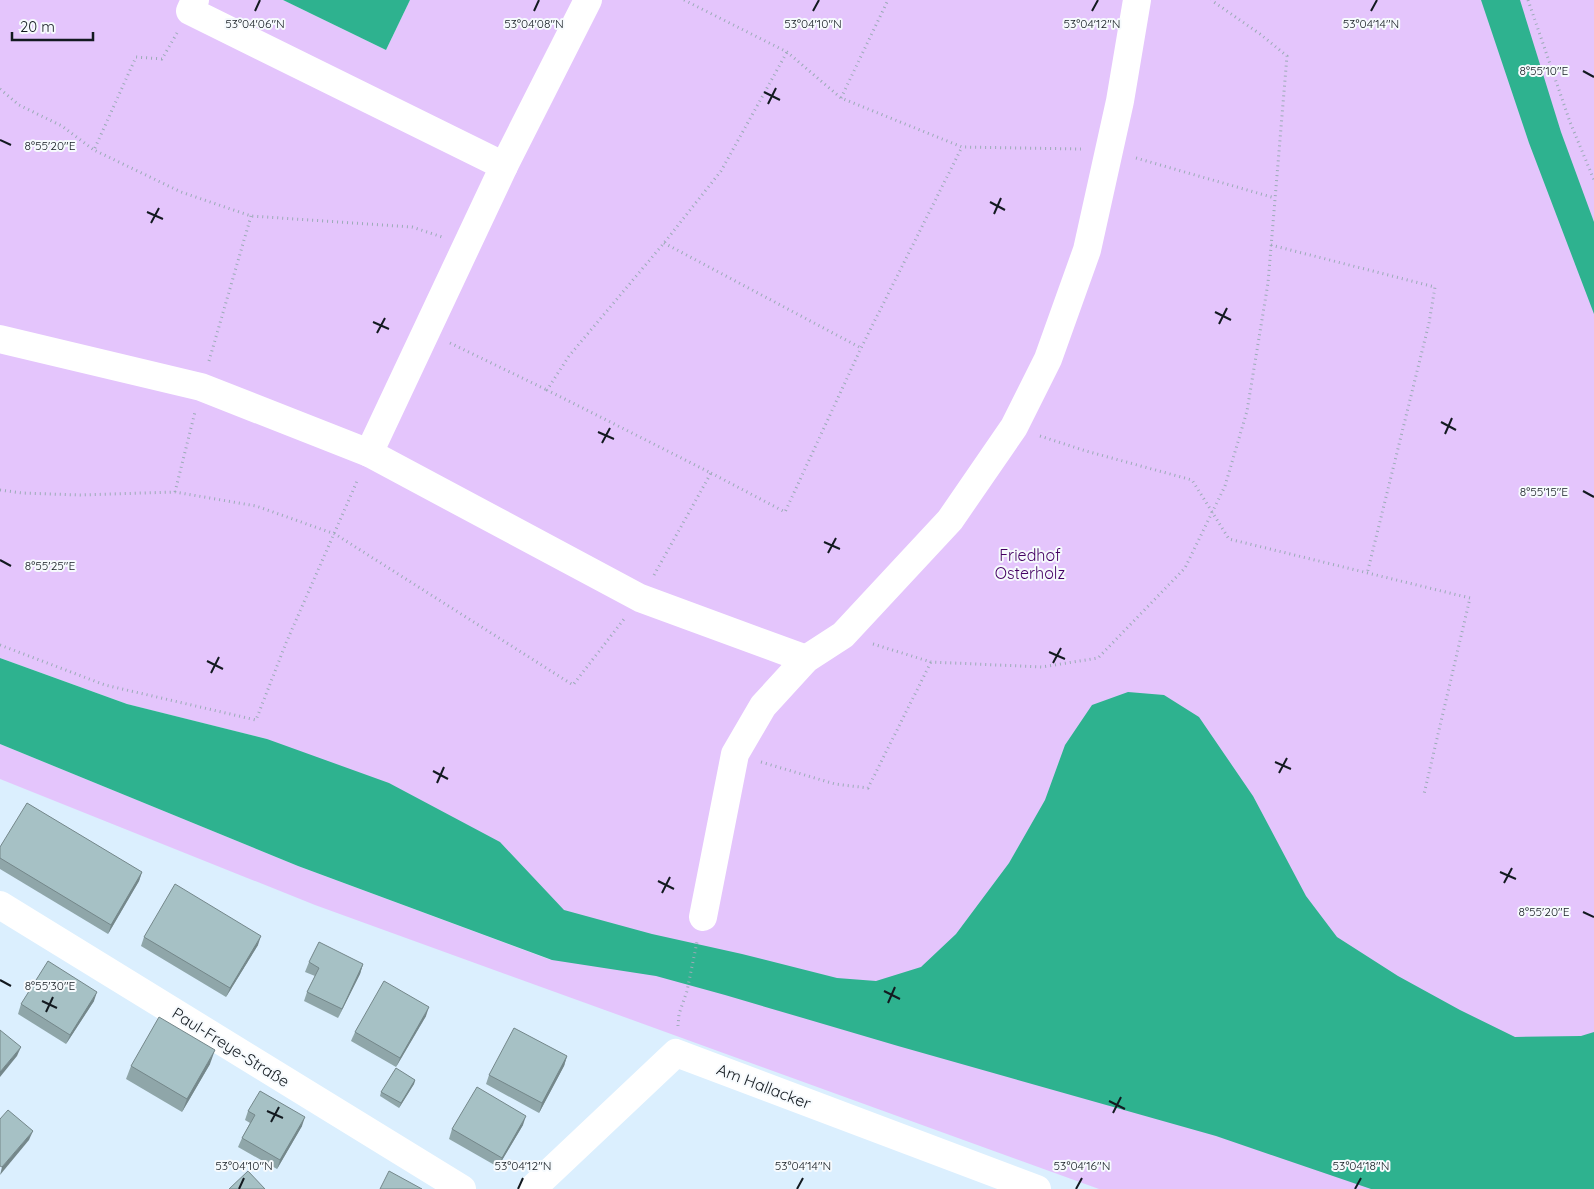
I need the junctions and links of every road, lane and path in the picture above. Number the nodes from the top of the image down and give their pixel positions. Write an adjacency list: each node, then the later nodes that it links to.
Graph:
1 (588, 0): 14 (street)
2 (684, 0): 8 (path)
3 (888, 0): 10 (path)
4 (1137, 0): 13 (street)
5 (1211, 0): 16 (path)
6 (1528, 0): 15 (path)
7 (193, 5): 12 (path); 14 (street)
8 (787, 52): 10 (path); 19 (path)
9 (0, 89): 12 (path)
10 (841, 98): 11 (path)
11 (962, 146): 13 (path); 23 (path)
12 (94, 150): 17 (path)
13 (1109, 150): 16 (path); 26 (street)
14 (504, 166): 18 (street)
15 (1594, 180)
16 (1275, 198): 20 (path)
17 (250, 216): 18 (path); 24 (path)
18 (466, 244): 21 (street)
19 (664, 244): 23 (path); 25 (path)
20 (1271, 245): 31 (path); 33 (path)
21 (427, 331): 25 (path); 27 (street)
22 (0, 339): 24 (street)
23 (861, 348): 28 (path)
24 (201, 387): 27 (street); 30 (path)
25 (547, 390): 28 (path)
26 (1014, 428): 31 (path); 35 (street)
27 (369, 453): 32 (path); 34 (street)
28 (711, 473): 34 (path)
29 (0, 490): 30 (path)
30 (174, 492): 32 (path)
31 (1212, 512): 33 (path); 38 (path)
32 (335, 534): 34 (path); 36 (path)
33 (1367, 574): 40 (path)
34 (640, 598): 37 (street)
35 (843, 635): 37 (street); 38 (path)
36 (0, 645)
37 (806, 659): 39 (street)
38 (931, 662): 39 (path)
39 (735, 754): 42 (street)
40 (1424, 794)
41 (0, 906): 44 (street, Paul-Freye-Straße)
42 (703, 917): 43 (path)
43 (676, 1053): 45 (street); 46 (street, Am Hallacker)
44 (462, 1189)
45 (532, 1189)
46 (1037, 1189)

